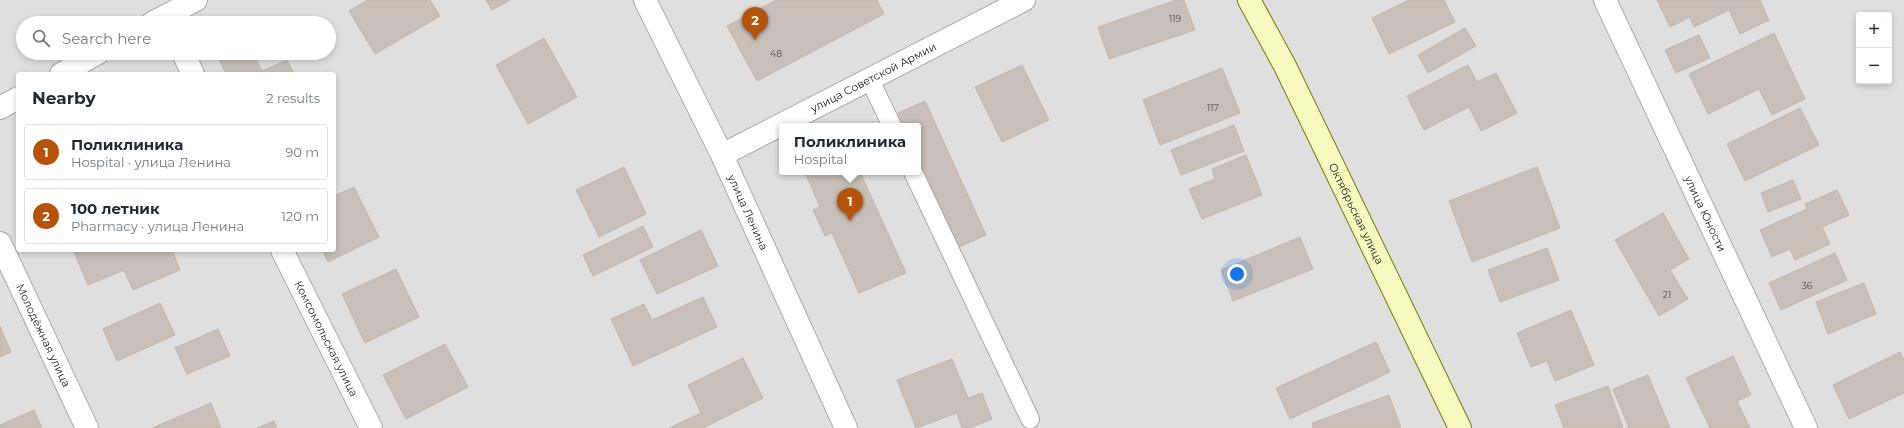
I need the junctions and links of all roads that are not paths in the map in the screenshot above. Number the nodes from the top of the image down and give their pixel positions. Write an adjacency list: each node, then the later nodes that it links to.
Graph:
1 (196, 0): 6 (street)
2 (645, 0): 17 (street, улица Ленина)
3 (1024, 0): 11 (street, улица Советской Армии)
4 (1248, 0): 25 (street, Октябрьская улица)
5 (1604, 0): 26 (street, улица Юности)
6 (169, 16)
7 (86, 60): 9 (street)
8 (186, 60): 10 (street)
9 (65, 72)
10 (192, 72)
11 (869, 78): 14 (street, улица Советской Армии); 15 (lane)
12 (16, 99): 13 (street)
13 (0, 108)
14 (783, 123)
15 (891, 123)
16 (779, 125): 17 (street, улица Советской Армии)
17 (722, 155): 24 (street, улица Ленина)
18 (914, 175): 21 (lane)
19 (0, 243): 22 (street, Молодёжная улица)
20 (283, 252): 23 (street, Комсомольская улица)
21 (1030, 419)
22 (87, 428)
23 (371, 428)
24 (846, 428)
25 (1460, 428)
26 (1806, 428)

